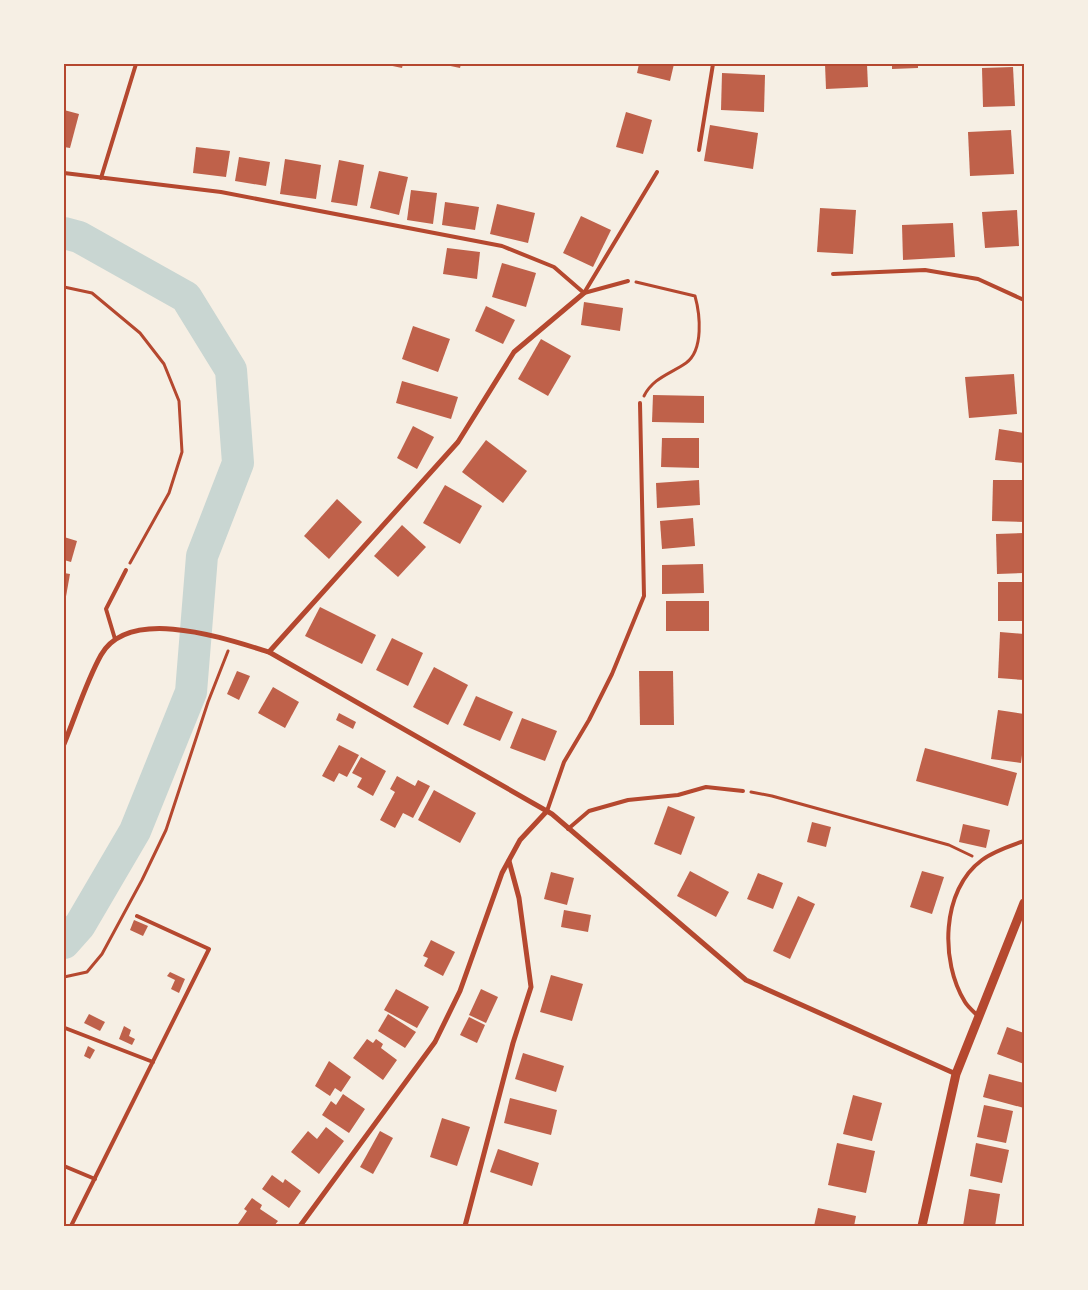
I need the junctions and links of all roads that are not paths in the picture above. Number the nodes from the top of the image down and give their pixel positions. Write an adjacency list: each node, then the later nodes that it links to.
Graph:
1 (136, 64): 6 (lane)
2 (713, 64): 3 (lane)
3 (698, 150)
4 (657, 172): 9 (lane)
5 (64, 173): 6 (lane)
6 (101, 178): 9 (lane)
7 (833, 274): 10 (lane)
8 (628, 281): 9 (lane)
9 (584, 293): 14 (street)
10 (1024, 300)
11 (640, 403): 17 (lane)
12 (126, 570): 13 (lane)
13 (115, 639): 14 (street); 15 (street)
14 (269, 652): 17 (street)
15 (64, 744)
16 (743, 791): 18 (lane)
17 (547, 811): 18 (street); 20 (street)
18 (568, 829): 26 (street)
19 (1024, 841): 23 (lane)
20 (509, 861): 30 (street); 31 (street)
21 (1024, 903): 23 (street)
22 (137, 916): 25 (lane)
23 (978, 1016): 26 (street)
24 (65, 1028): 25 (lane)
25 (153, 1062): 28 (lane)
26 (956, 1074): 32 (street)
27 (64, 1166): 28 (lane)
28 (95, 1179): 29 (lane)
29 (71, 1226)
30 (300, 1226)
31 (465, 1226)
32 (922, 1226)

